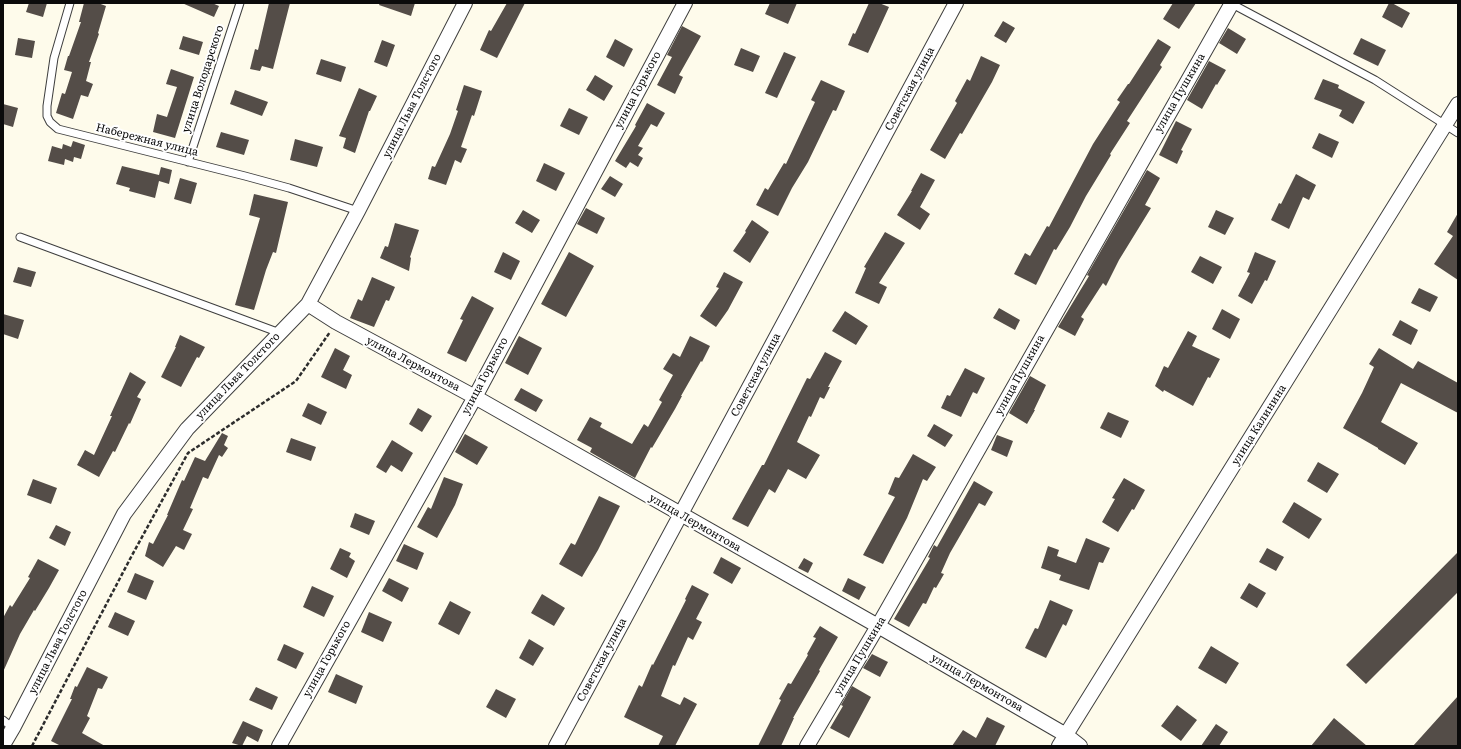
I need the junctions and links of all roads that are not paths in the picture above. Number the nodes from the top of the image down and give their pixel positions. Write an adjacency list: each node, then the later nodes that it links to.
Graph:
1 (70, 3): 10 (lane, Набережная улица)
2 (240, 3): 10 (lane, улица Володарского)
3 (465, 3): 11 (street, улица Льва Толстого)
4 (685, 3): 15 (street, улица Горького)
5 (956, 3): 16 (street, Советская улица)
6 (1232, 3): 8 (lane); 17 (street, улица Пушкина)
7 (1458, 104): 8 (street, улица Калинина)
8 (1446, 125): 9 (lane); 19 (street, улица Калинина)
9 (1458, 133)
10 (188, 162): 11 (lane, Набережная улица)
11 (358, 211): 13 (street, улица Льва Толстого)
12 (20, 237): 14 (lane)
13 (308, 304): 14 (street, улица Льва Толстого); 15 (street, улица Лермонтова)
14 (280, 333): 18 (street, улица Льва Толстого)
15 (475, 397): 16 (street, улица Лермонтова); 21 (street, улица Горького)
16 (681, 514): 17 (street, улица Лермонтова); 22 (street, Советская улица)
17 (878, 626): 19 (street, улица Лермонтова); 23 (street, улица Пушкина)
18 (8, 724): 20 (street, улица Льва Толстого)
19 (1062, 740): 24 (street, улица Лермонтова)
20 (3, 745)
21 (279, 746)
22 (556, 746)
23 (807, 746)
24 (1080, 746)

